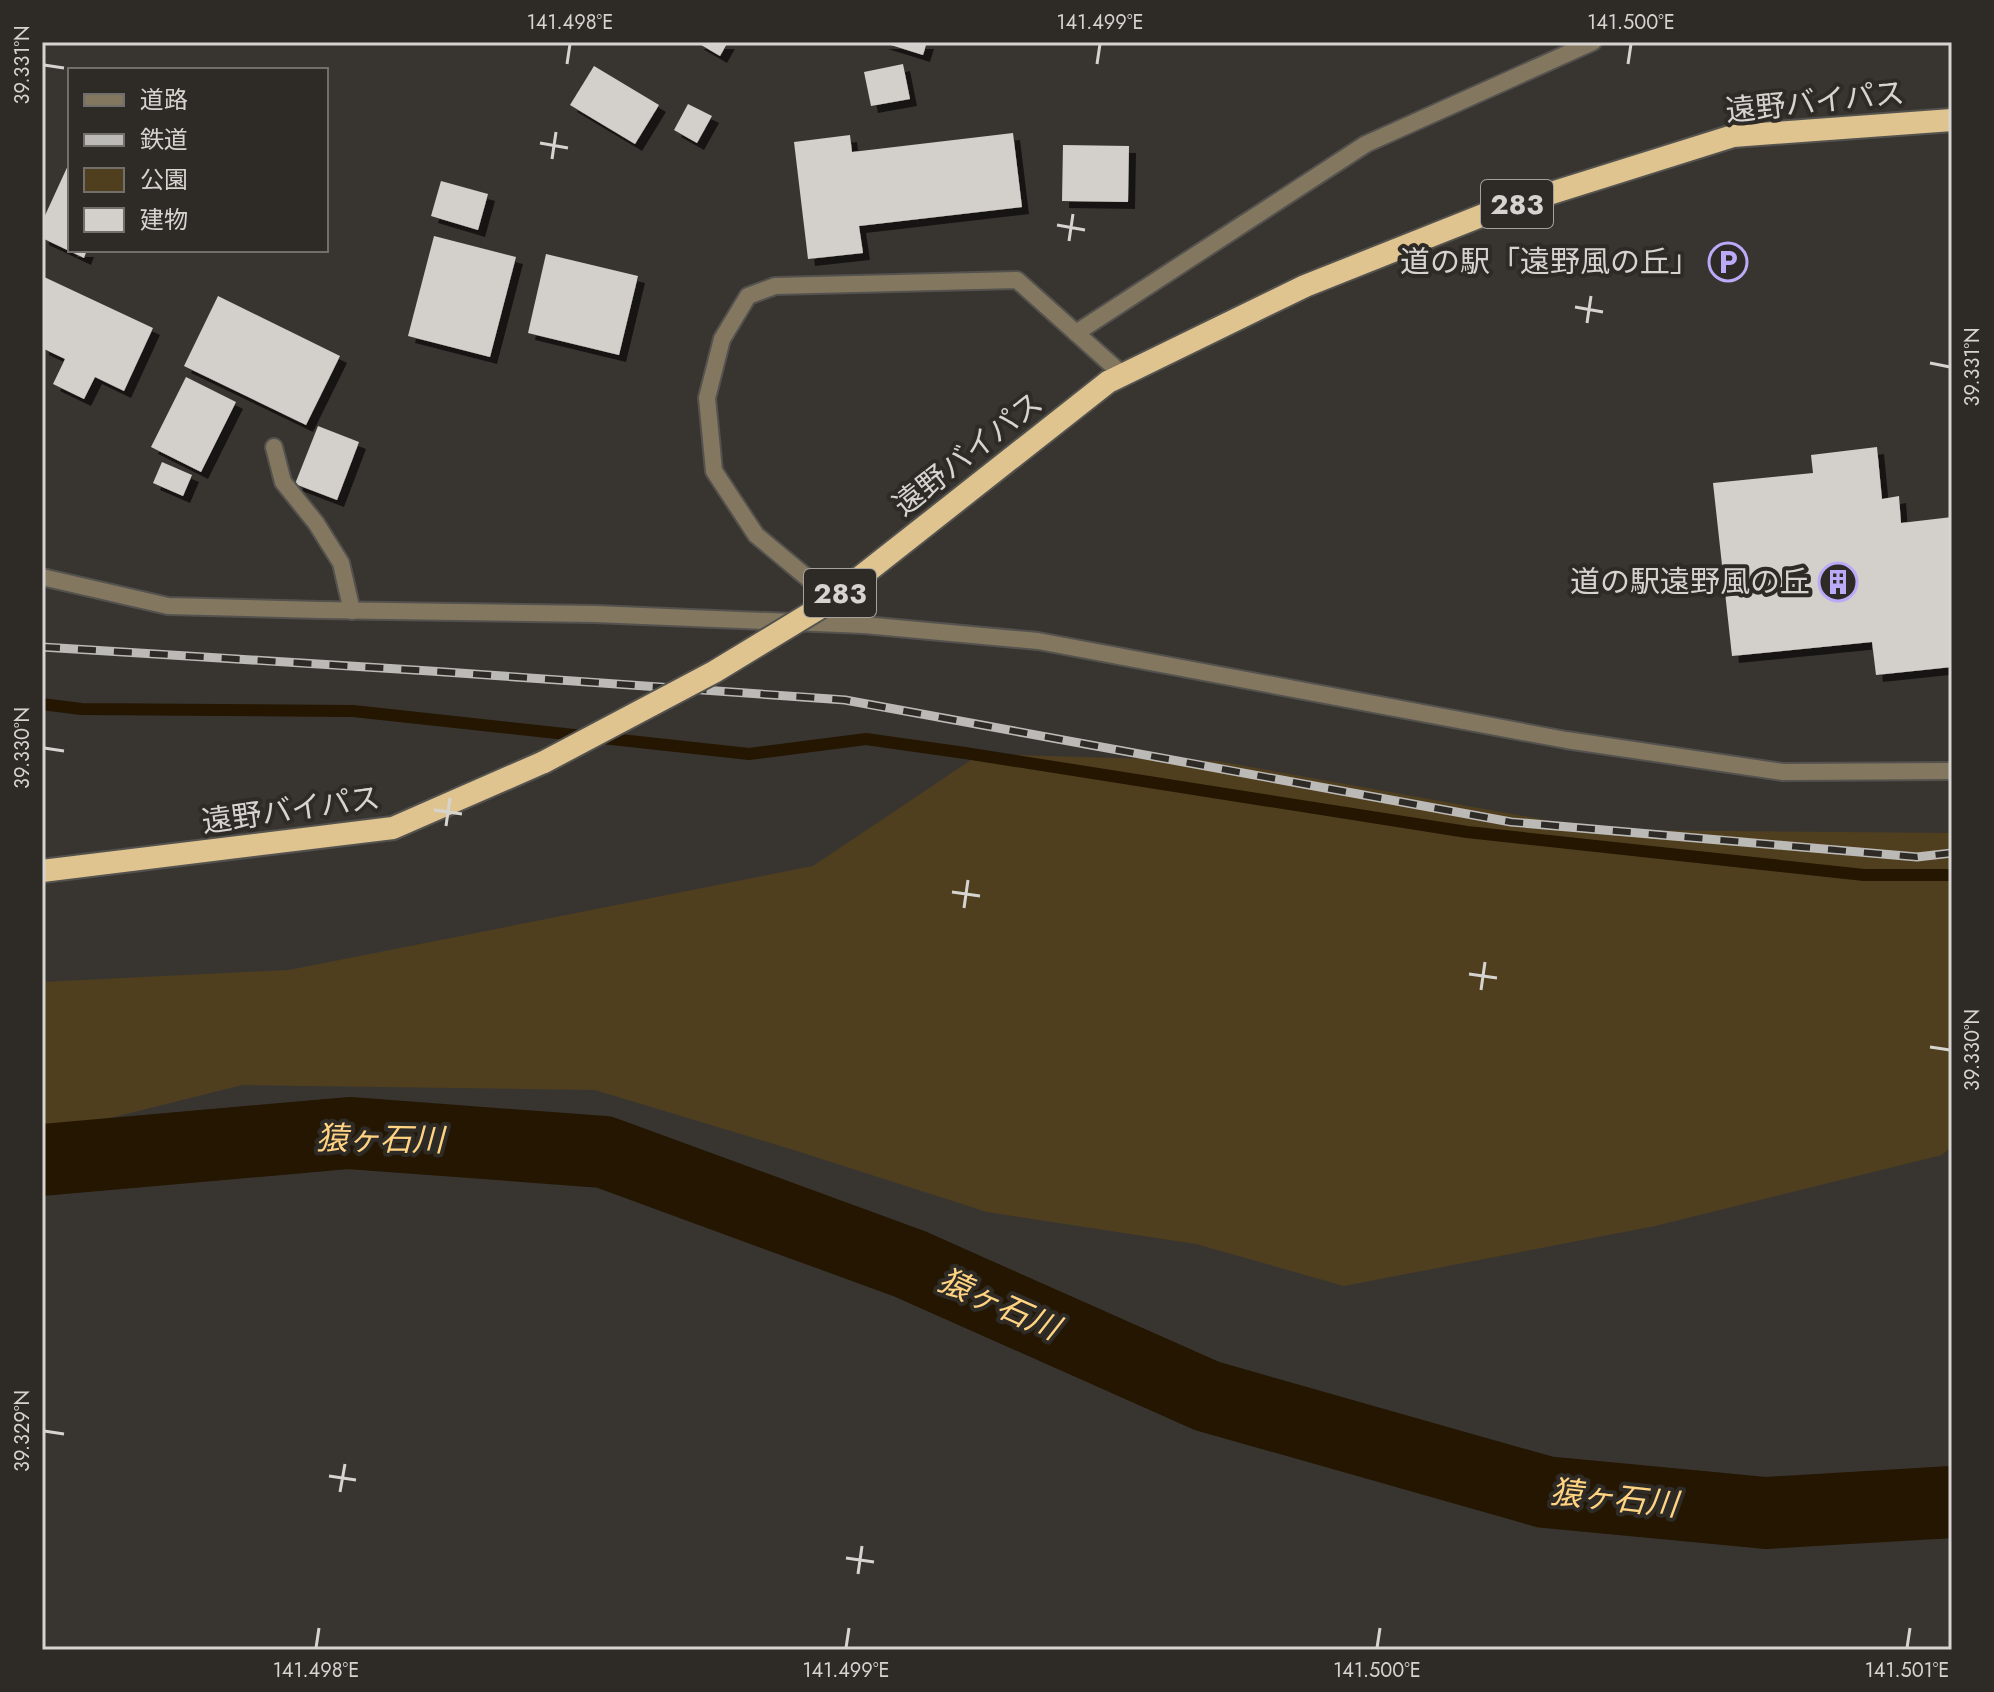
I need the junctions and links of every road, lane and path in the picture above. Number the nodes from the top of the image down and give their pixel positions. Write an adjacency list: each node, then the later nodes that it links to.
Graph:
1 (1593, 42): 3 (street)
2 (1952, 120): 4 (highway, 遠野バイパス / 283)
3 (1076, 333): 4 (street); 8 (street)
4 (1116, 378): 10 (highway, 遠野バイパス / 283, bridge)
5 (274, 447): 7 (street)
6 (42, 577): 7 (street)
7 (352, 611): 8 (street)
8 (864, 625): 9 (street)
9 (1952, 771)
10 (42, 871)

